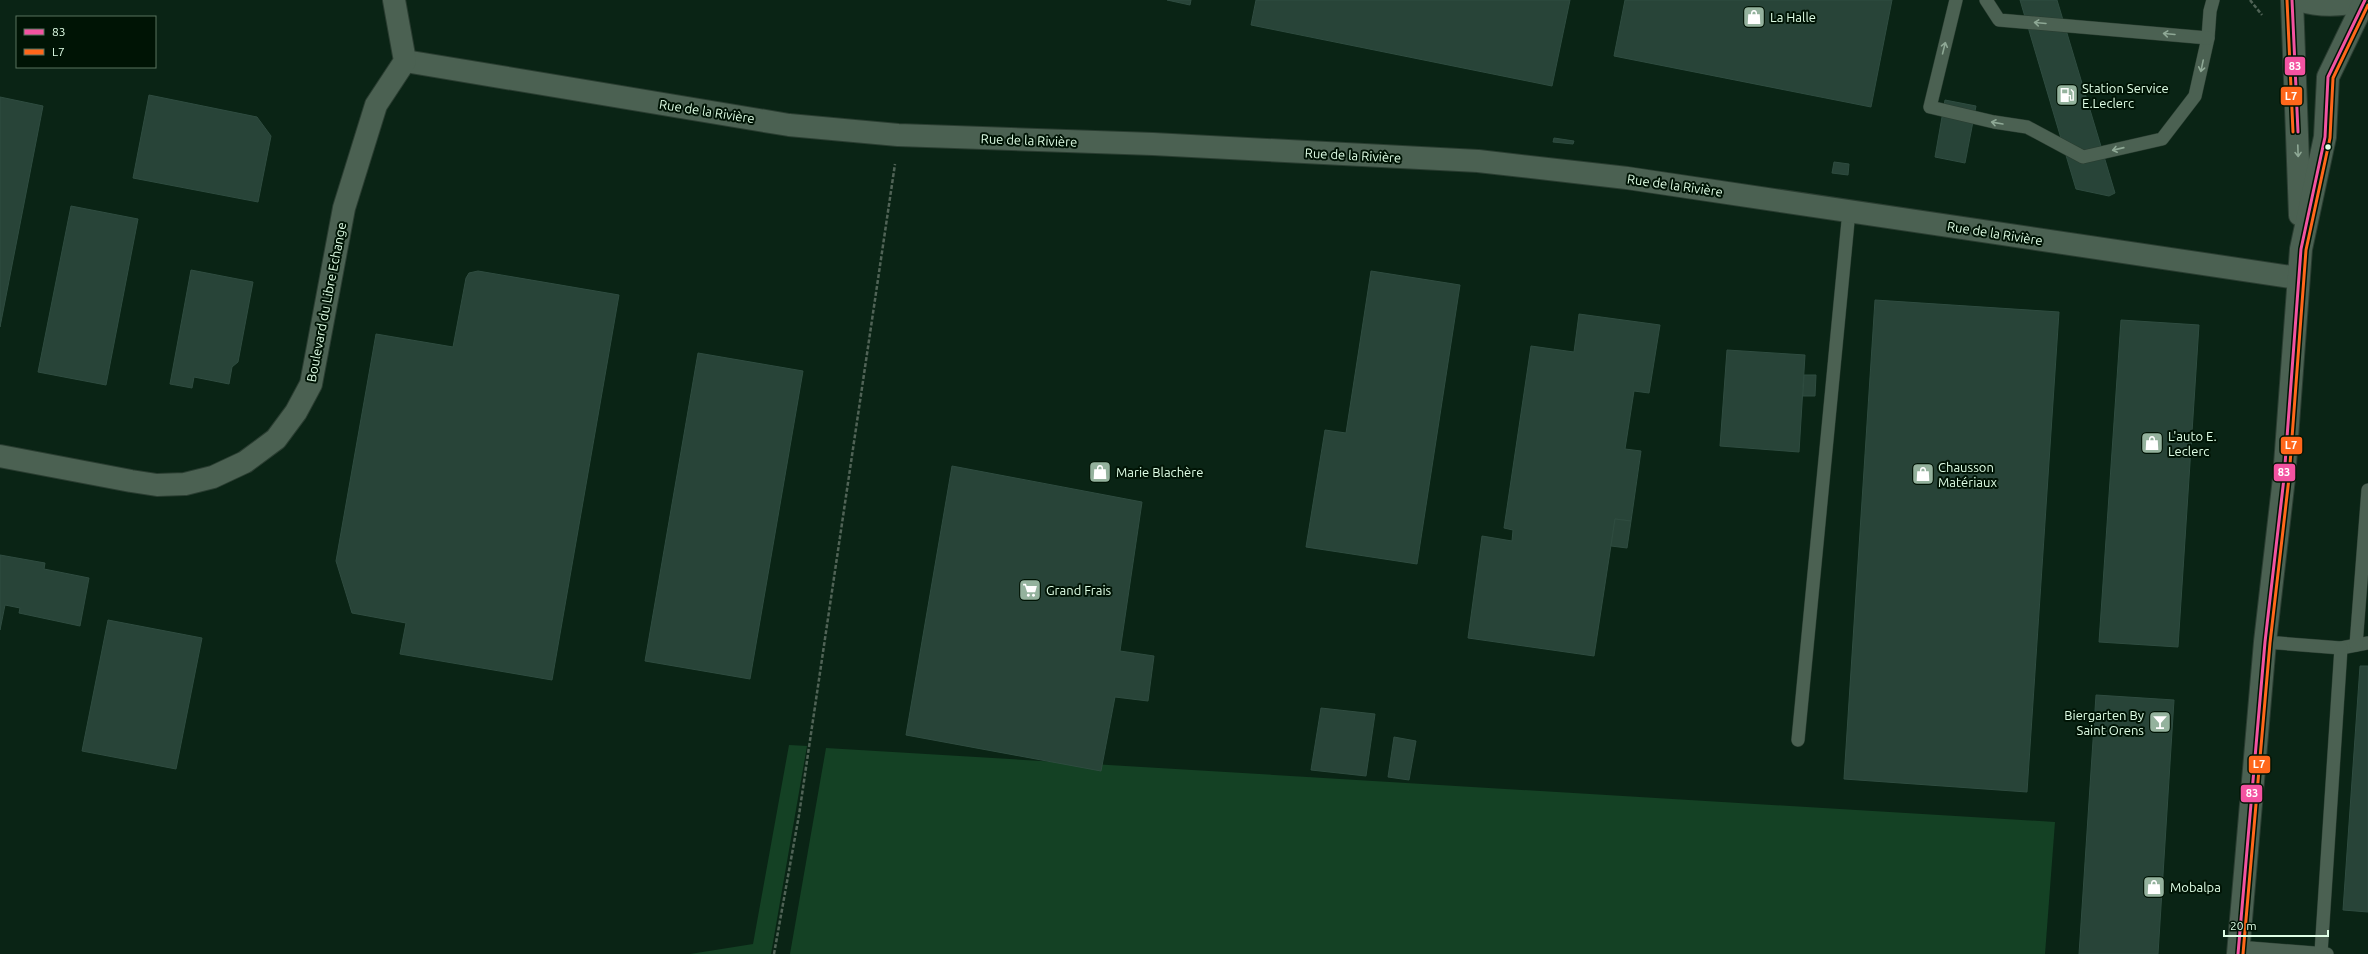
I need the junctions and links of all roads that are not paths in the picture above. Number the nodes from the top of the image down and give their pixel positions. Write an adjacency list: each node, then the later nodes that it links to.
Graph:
1 (394, 0): 9 (street)
2 (1956, 0): 8 (lane, one-way to 2)
3 (1986, 0): 8 (lane, one-way to 3)
4 (2213, 0): 8 (lane)
5 (2292, 0): 11 (street, one-way to 11)
6 (2299, 0): 7 (street)
7 (2365, 0): 11 (street)
8 (2208, 38)
9 (405, 61): 10 (street, Rue de la Rivière); 13 (street, Boulevard du Libre Echange)
10 (1849, 211): 12 (street, Rue de la Rivière); 18 (lane)
11 (2301, 249): 12 (street)
12 (2298, 278): 15 (street)
13 (0, 456)
14 (2368, 490): 16 (lane)
15 (2265, 642): 17 (lane); 19 (street)
16 (2362, 644): 17 (lane)
17 (2341, 648): 20 (lane)
18 (1798, 740)
19 (2238, 951): 20 (lane)
20 (2324, 953)

